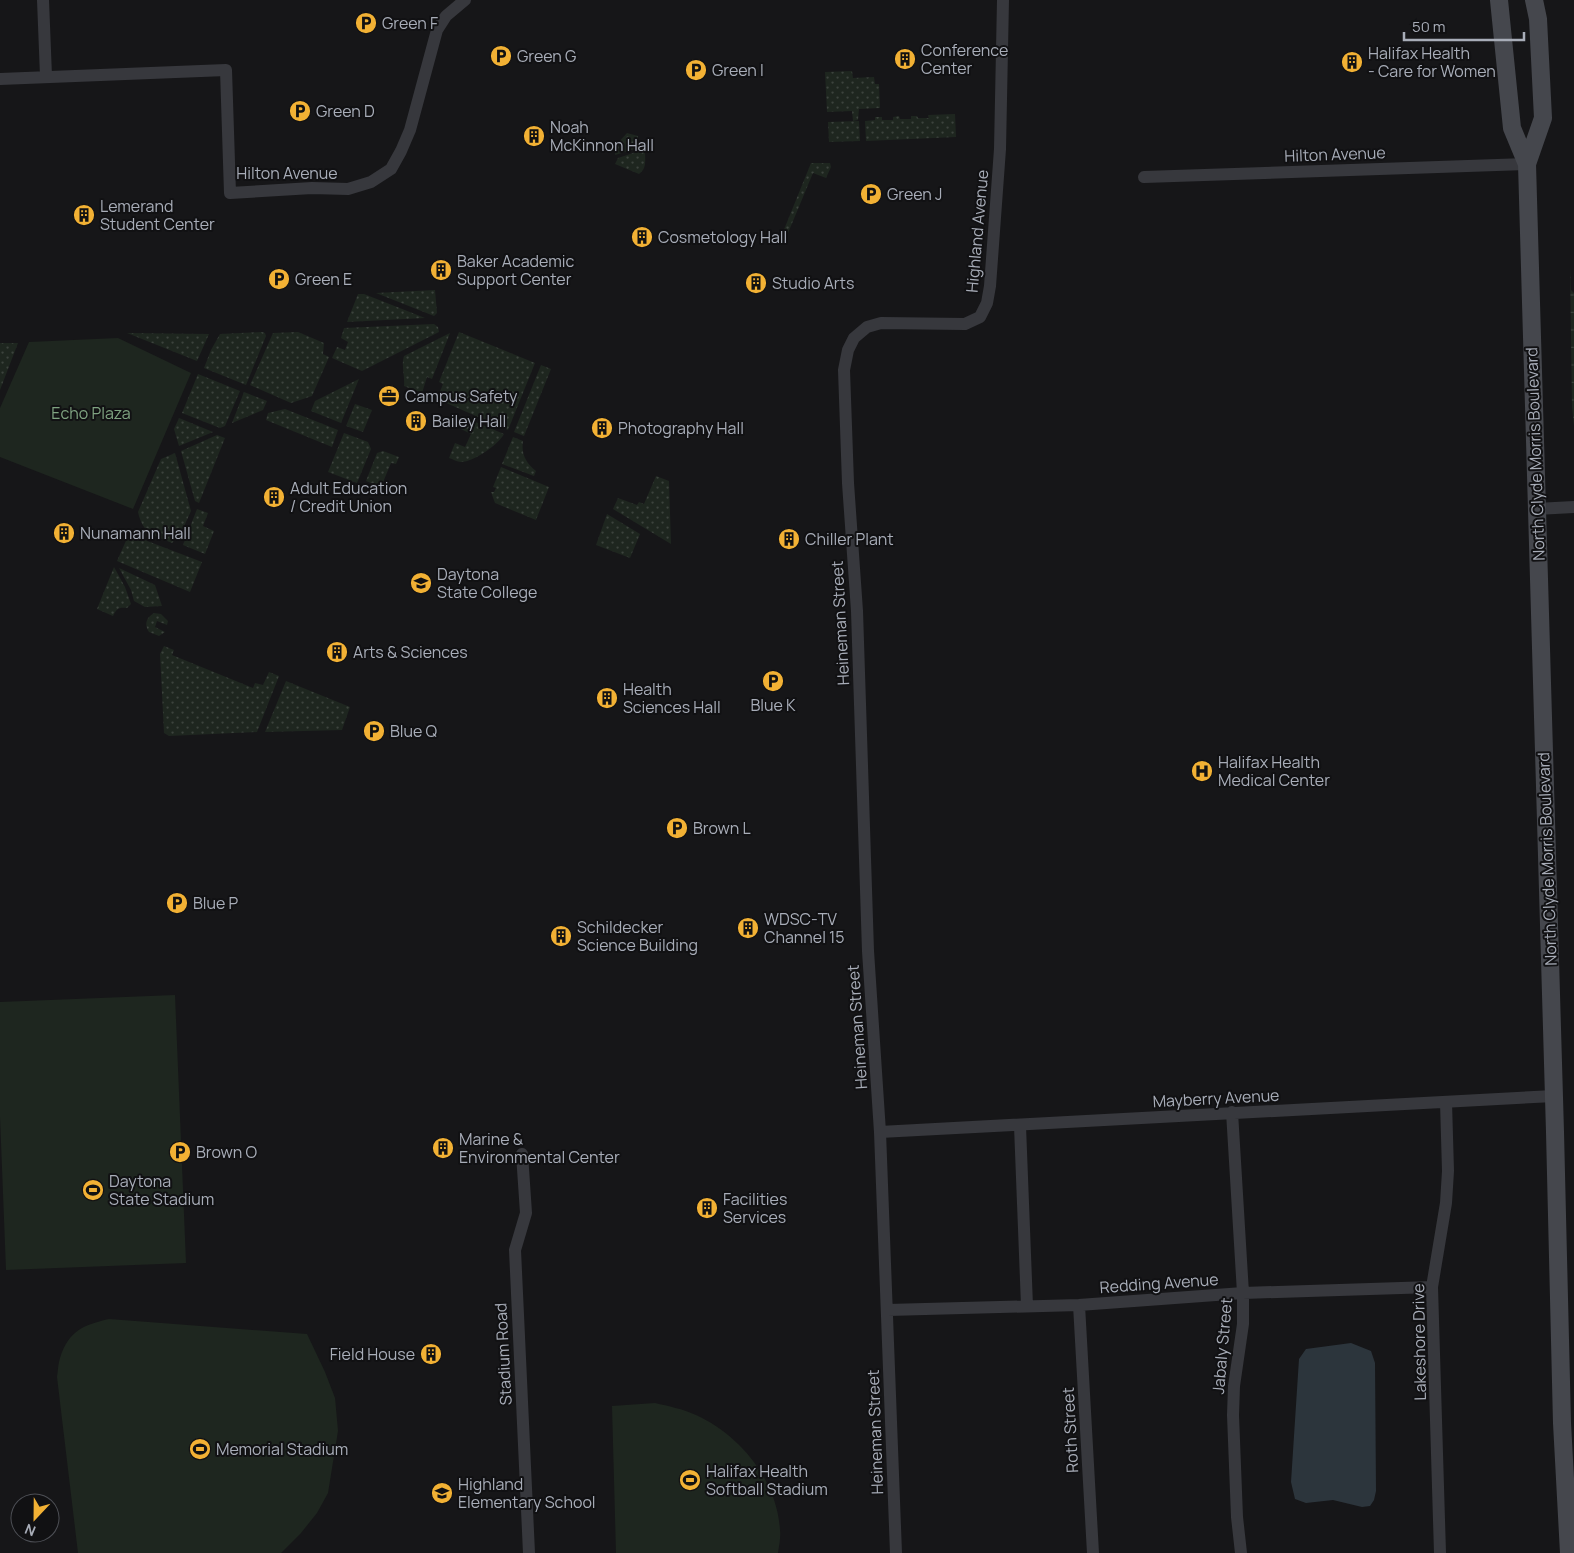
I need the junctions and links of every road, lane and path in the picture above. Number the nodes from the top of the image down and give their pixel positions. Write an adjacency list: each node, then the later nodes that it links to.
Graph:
1 (42, 0): 6 (street)
2 (465, 0): 6 (street, Hilton Avenue)
3 (1004, 0): 10 (street, Highland Avenue)
4 (1499, 0): 8 (main road, North Clyde Morris Boulevard)
5 (1534, 0): 8 (main road, North Clyde Morris Boulevard)
6 (46, 76): 7 (street, Hilton Avenue)
7 (0, 78)
8 (1527, 164): 9 (street, Hilton Avenue); 12 (main road, North Clyde Morris Boulevard)
9 (1144, 176)
10 (848, 350): 17 (street, Heineman Street)
11 (1574, 507): 12 (street)
12 (1536, 510): 13 (main road, North Clyde Morris Boulevard)
13 (1554, 1096): 14 (street, Mayberry Avenue); 29 (main road, North Clyde Morris Boulevard)
14 (1446, 1102): 15 (street, Mayberry Avenue); 19 (street, Lakeshore Drive)
15 (1232, 1112): 16 (street, Mayberry Avenue); 20 (street, Jabaly Street)
16 (1020, 1126): 17 (street, Mayberry Avenue); 22 (street)
17 (880, 1132): 23 (street, Heineman Street)
18 (522, 1154): 24 (street, Stadium Road)
19 (1432, 1287): 20 (street, Redding Avenue); 28 (street, Lakeshore Drive)
20 (1243, 1293): 21 (street, Redding Avenue); 27 (street, Jabaly Street)
21 (1079, 1304): 22 (street, Redding Avenue); 26 (street, Roth Street)
22 (1027, 1306): 23 (street, Redding Avenue)
23 (888, 1310): 25 (street, Heineman Street)
24 (530, 1553)
25 (896, 1553)
26 (1093, 1553)
27 (1241, 1553)
28 (1440, 1553)
29 (1569, 1553)

